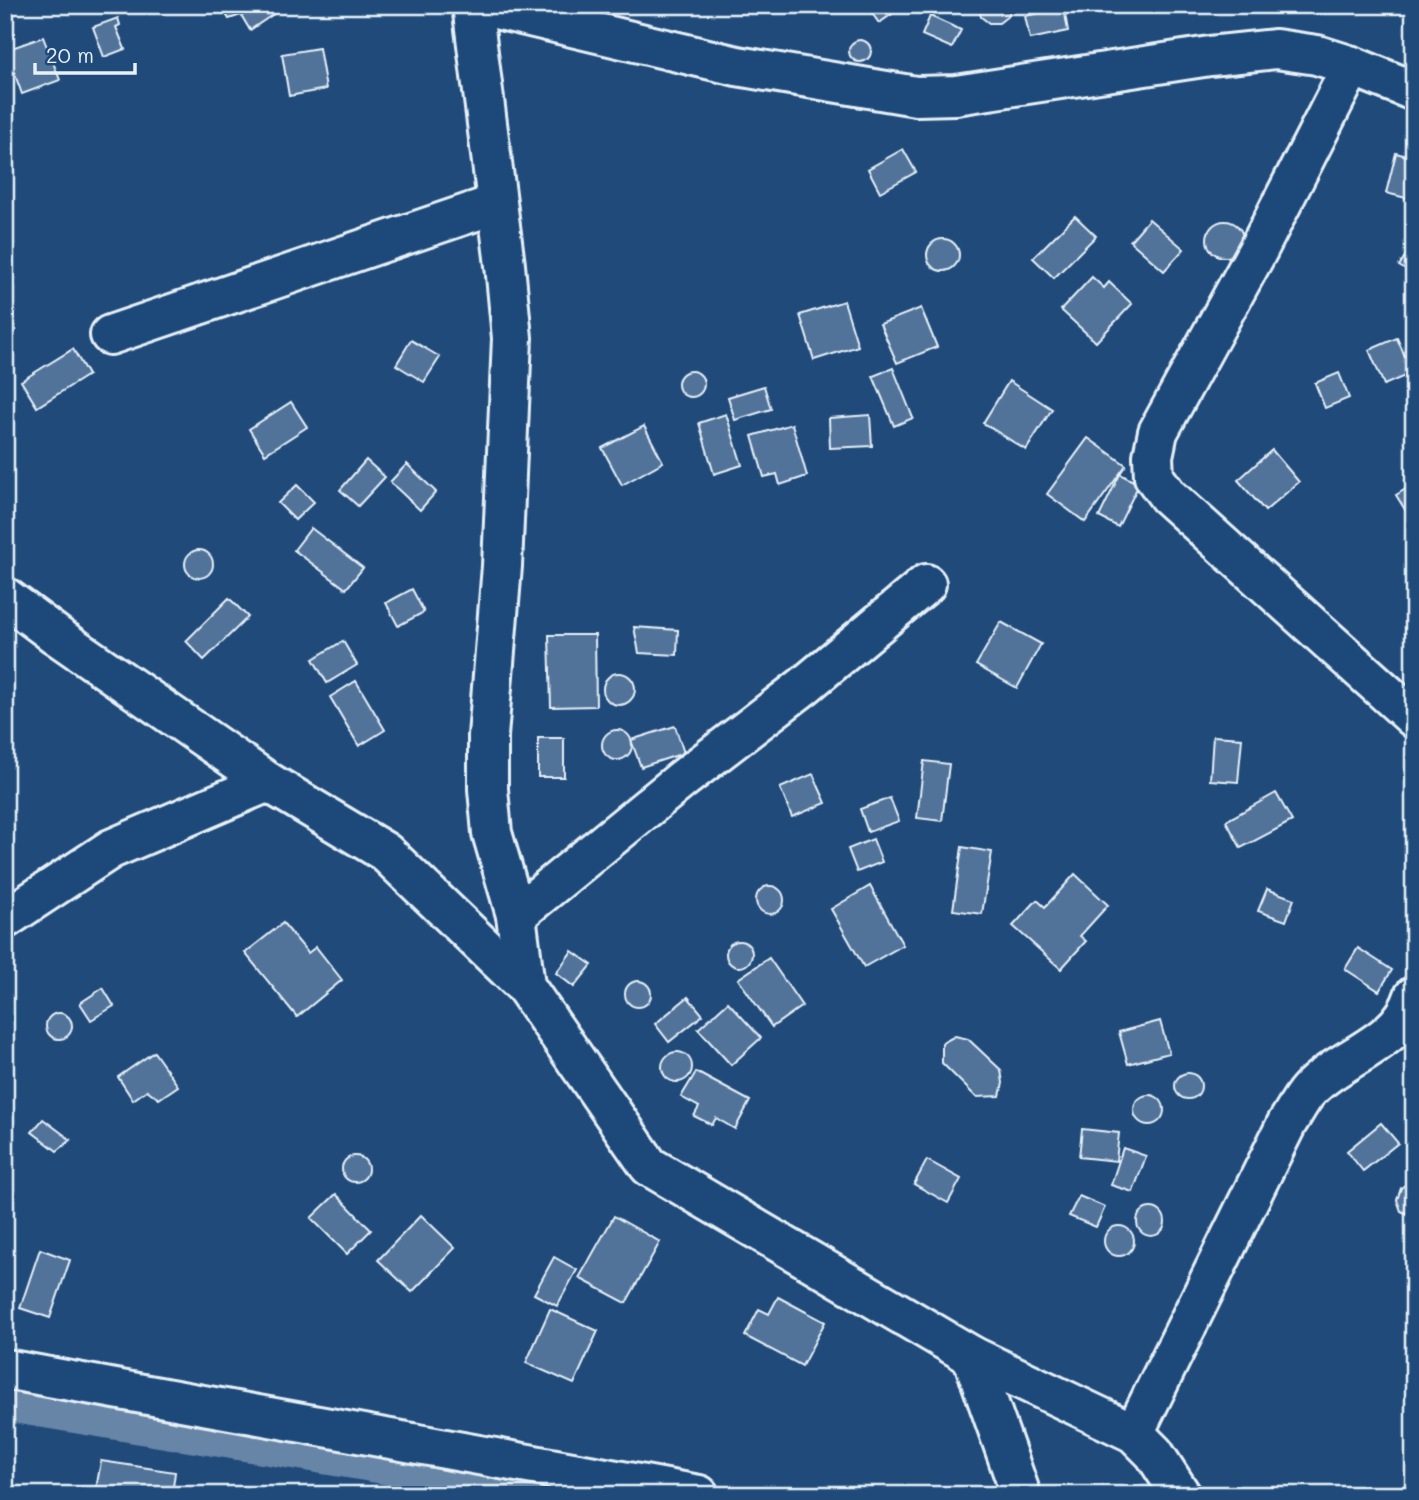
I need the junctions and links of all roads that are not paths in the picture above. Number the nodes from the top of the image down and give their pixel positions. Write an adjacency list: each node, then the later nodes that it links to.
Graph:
1 (472, 5): 5 (street)
2 (480, 5): 3 (street)
3 (1352, 66): 4 (street); 9 (street)
4 (1414, 92)
5 (496, 204): 6 (street); 11 (street)
6 (110, 335)
7 (926, 584): 11 (street)
8 (5, 597): 10 (street)
9 (1414, 718)
10 (268, 782): 12 (street); 13 (street)
11 (516, 915): 13 (street)
12 (5, 919)
13 (525, 986): 15 (street)
14 (1414, 996): 17 (street)
15 (972, 1356): 17 (street); 19 (street)
16 (5, 1369): 18 (street)
17 (1134, 1433): 20 (street)
18 (699, 1495)
19 (1021, 1495)
20 (1181, 1495)

